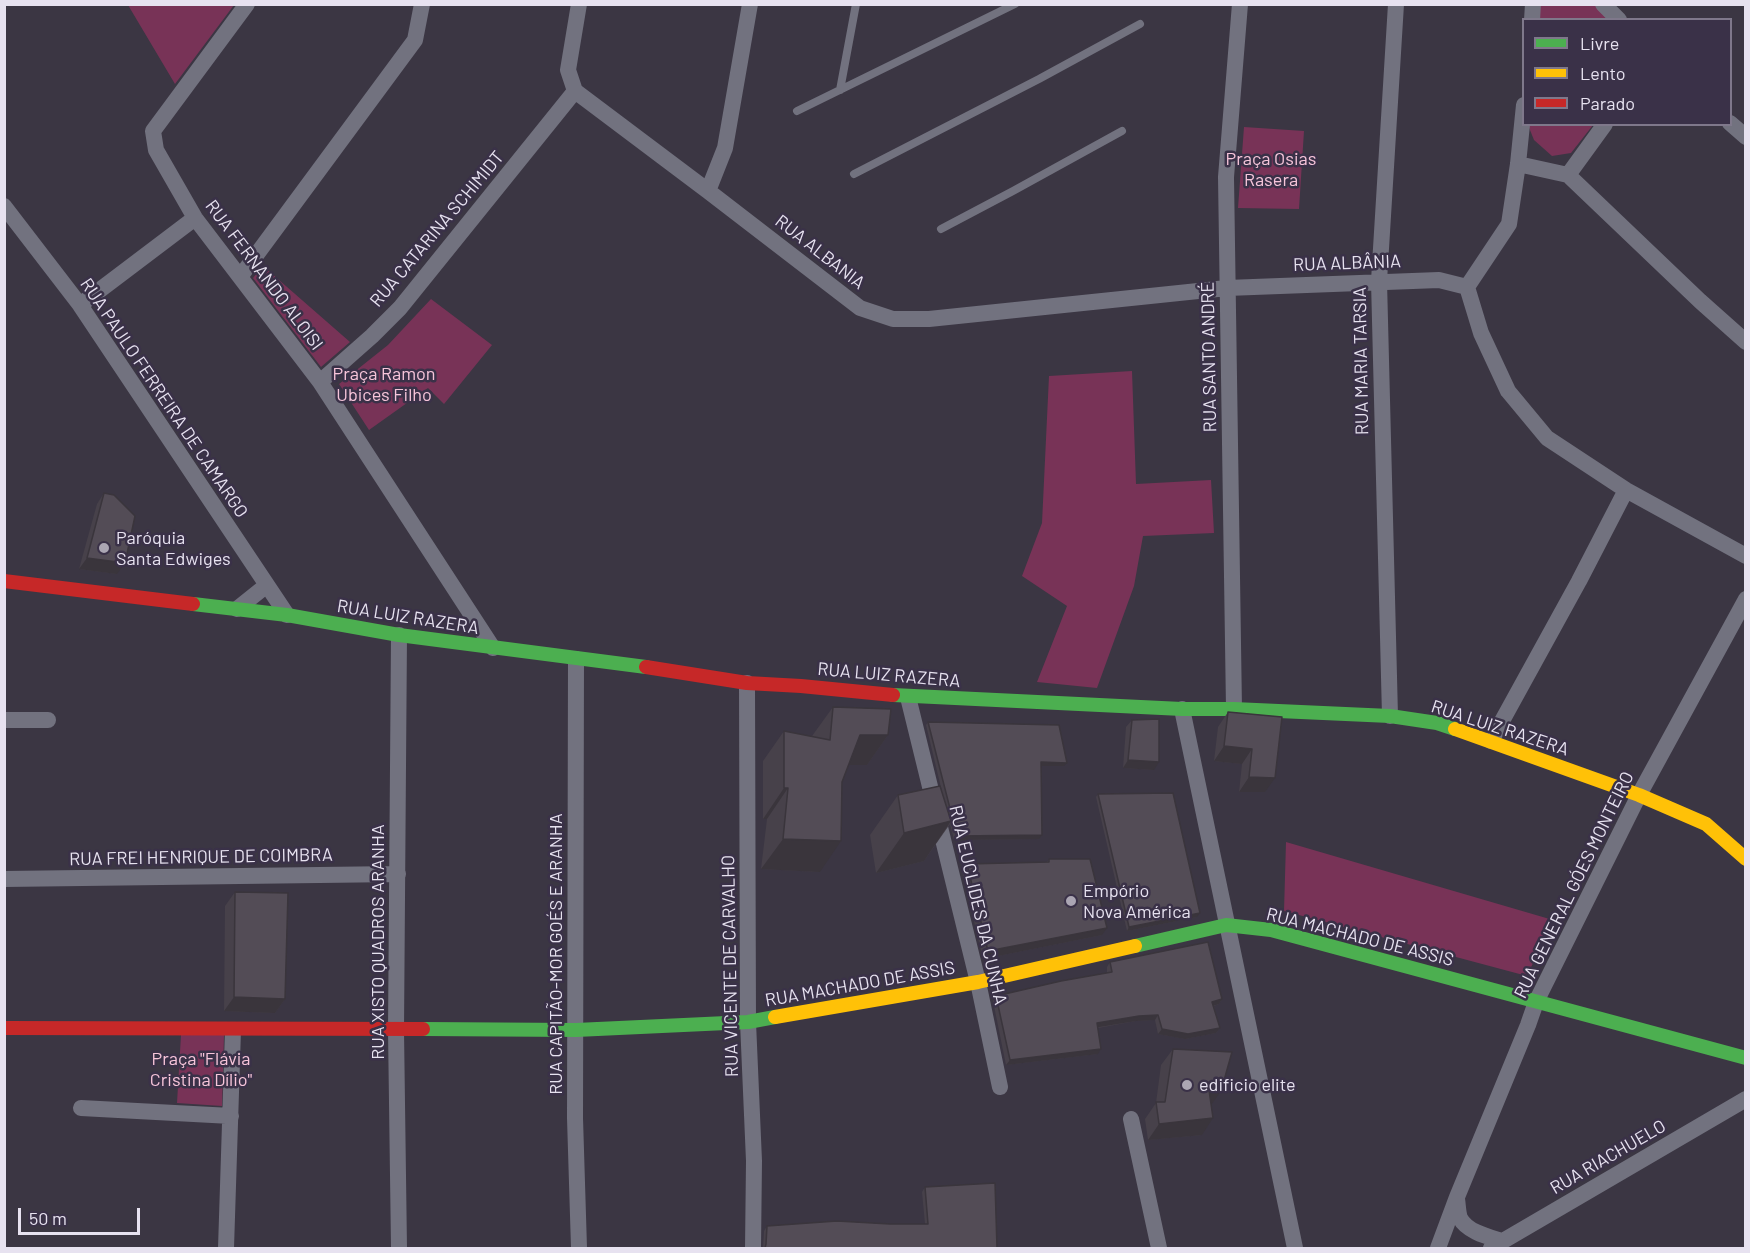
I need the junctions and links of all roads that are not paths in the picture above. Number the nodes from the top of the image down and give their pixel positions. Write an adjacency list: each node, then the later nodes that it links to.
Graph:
1 (247, 4): 25 (street, RUA FERNANDO ALOISI)
2 (422, 4): 27 (street)
3 (579, 4): 13 (street)
4 (750, 4): 23 (street)
5 (856, 4): 12 (lane)
6 (1015, 4): 12 (lane)
7 (1240, 4): 30 (street, RUA SANTO ANDRÉ)
8 (1396, 4): 28 (street, RUA MARIA TARSIA)
9 (1603, 4): 10 (street)
10 (1617, 18)
11 (1140, 24): 21 (lane)
12 (840, 90): 14 (lane)
13 (575, 91): 23 (street, RUA ALBANIA); 33 (street, RUA CATARINA SCHIMIDT)
14 (797, 111)
15 (1732, 124): 19 (street)
16 (1522, 125): 20 (street)
17 (1604, 126): 22 (street)
18 (1122, 131): 26 (lane)
19 (1746, 137)
20 (1518, 164): 22 (street); 29 (street)
21 (854, 174)
22 (1568, 175): 32 (street)
23 (708, 190): 30 (street, RUA ALBANIA)
24 (4, 206): 31 (street, RUA PAULO FERREIRA DE CAMARGO)
25 (195, 218): 27 (street, RUA FERNANDO ALOISI); 31 (street)
26 (941, 229)
27 (240, 277): 33 (street, RUA FERNANDO ALOISI)
28 (1379, 281): 29 (street, RUA ALBÂNIA); 30 (street, RUA ALBÂNIA); 48 (street, RUA MARIA TARSIA)
29 (1467, 287): 34 (street)
30 (1227, 288): 47 (street, RUA SANTO ANDRÉ)
31 (80, 305): 37 (street, RUA PAULO FERREIRA DE CAMARGO)
32 (1746, 342)
33 (320, 382): 42 (street, RUA FERNANDO ALOISI)
34 (1626, 490): 35 (street); 51 (street)
35 (1746, 556)
36 (4, 581): 39 (street, RUA LUIZ RAZERA)
37 (267, 585): 39 (street); 40 (street, RUA PAULO FERREIRA DE CAMARGO)
38 (1746, 599): 52 (street, RUA GENERAL GÓES MONTEIRO)
39 (237, 609): 40 (street, RUA LUIZ RAZERA)
40 (286, 615): 41 (street, RUA LUIZ RAZERA)
41 (399, 635): 42 (street, RUA LUIZ RAZERA); 54 (street, RUA XISTO QUADROS ARANHA)
42 (493, 648): 43 (street, RUA LUIZ RAZERA)
43 (576, 658): 44 (street, RUA LUIZ RAZERA); 63 (street, RUA CAPITÃO-MOR GOÉS E ARANHA)
44 (747, 683): 45 (street, RUA LUIZ RAZERA); 59 (street, RUA VICENTE DE CARVALHO)
45 (908, 697): 46 (street, RUA LUIZ RAZERA); 57 (street, RUA EUCLIDES DA CUNHA)
46 (1182, 709): 47 (street, RUA LUIZ RAZERA); 56 (street)
47 (1234, 709): 48 (street, RUA LUIZ RAZERA)
48 (1390, 716): 51 (street, RUA LUIZ RAZERA)
49 (4, 720): 50 (street)
50 (48, 720)
51 (1491, 741): 52 (street, RUA LUIZ RAZERA)
52 (1639, 795): 53 (street, RUA LUIZ RAZERA); 58 (street, RUA GENERAL GÓES MONTEIRO)
53 (1746, 859)
54 (398, 874): 55 (street, RUA FREI HENRIQUE DE COIMBRA); 62 (street, RUA XISTO QUADROS ARANHA)
55 (4, 879)
56 (1226, 925): 57 (street, RUA MACHADO DE ASSIS); 58 (street, RUA MACHADO DE ASSIS); 77 (street)
57 (978, 982): 59 (street, RUA MACHADO DE ASSIS); 65 (street, RUA EUCLIDES DA CUNHA)
58 (1536, 1002): 64 (street, RUA MACHADO DE ASSIS); 70 (street, RUA GENERAL GÓES MONTEIRO)
59 (748, 1022): 63 (street, RUA MACHADO DE ASSIS); 75 (street, RUA VICENTE DE CARVALHO)
60 (4, 1028): 61 (street, RUA MACHADO DE ASSIS)
61 (233, 1030): 62 (street, RUA MACHADO DE ASSIS); 68 (street)
62 (396, 1030): 63 (street, RUA MACHADO DE ASSIS); 73 (street, RUA XISTO QUADROS ARANHA)
63 (576, 1030): 74 (street, RUA CAPITÃO-MOR GOÉS E ARANHA)
64 (1746, 1058)
65 (1000, 1087)
66 (1746, 1099): 71 (street, RUA RIACHUELO)
67 (81, 1108): 68 (street)
68 (231, 1116): 72 (street)
69 (1131, 1119): 76 (street)
70 (1457, 1197): 71 (street); 78 (street, RUA GENERAL GÓES MONTEIRO)
71 (1496, 1245)
72 (226, 1248)
73 (399, 1248)
74 (579, 1248)
75 (753, 1248)
76 (1159, 1248)
77 (1295, 1248)
78 (1438, 1248)

